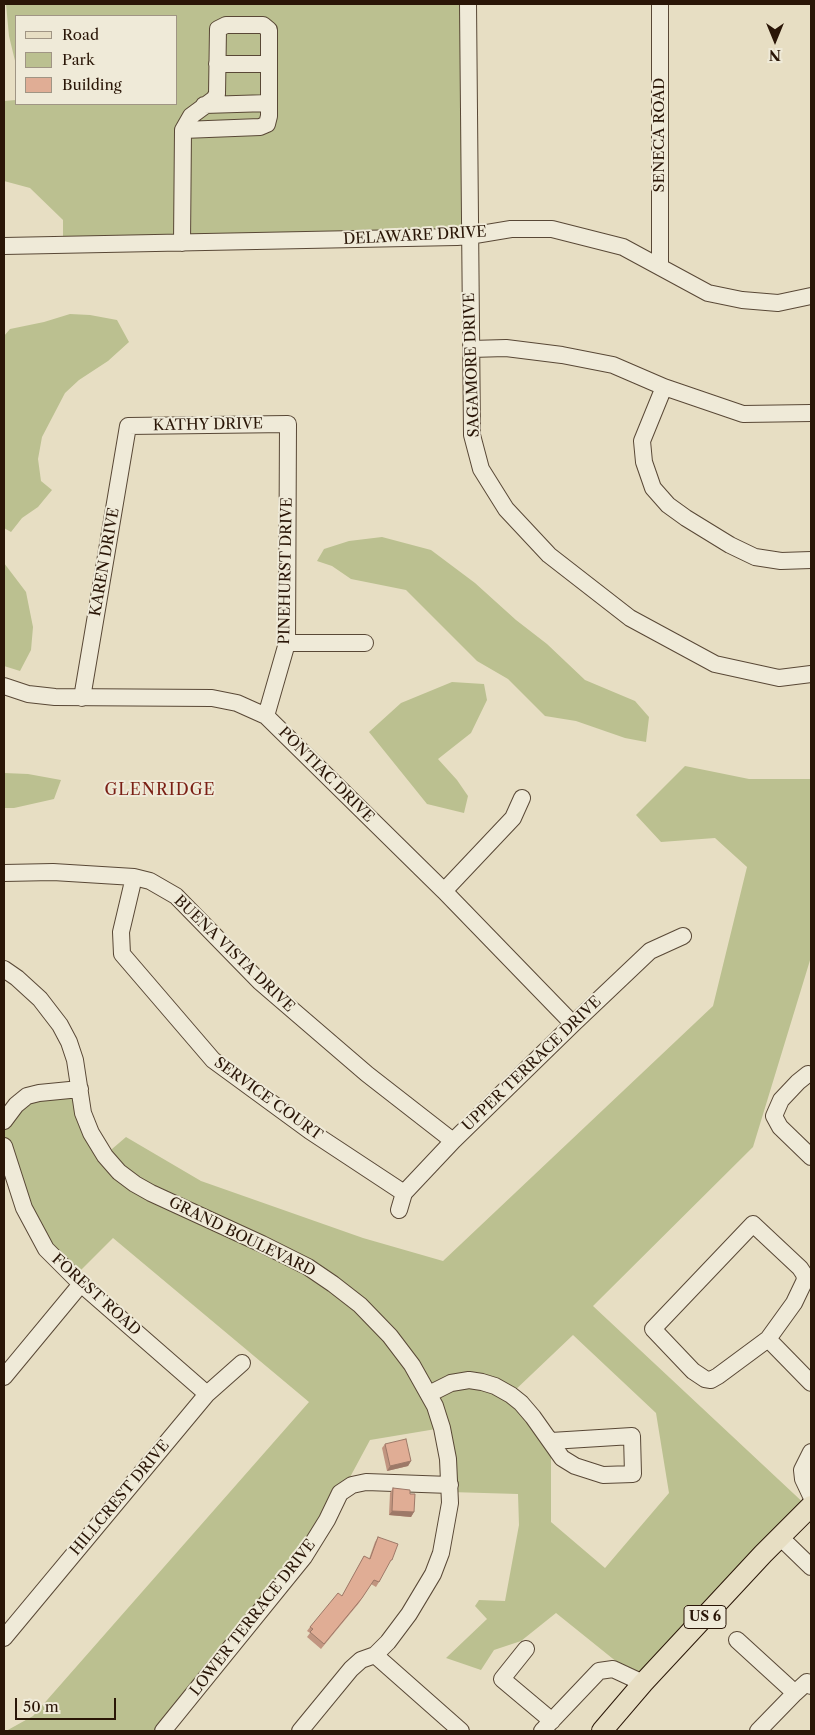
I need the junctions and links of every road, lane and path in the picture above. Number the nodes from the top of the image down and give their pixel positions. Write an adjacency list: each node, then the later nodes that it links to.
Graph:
1 (468, 4): 8 (street, SAGAMORE DRIVE)
2 (660, 4): 11 (street, SENECA ROAD)
3 (217, 64): 4 (street); 4 (street); 6 (street)
4 (270, 64): 5 (street)
5 (270, 103): 6 (street); 7 (street)
6 (204, 105): 7 (street)
7 (183, 130): 9 (street)
8 (469, 236): 9 (street, DELAWARE DRIVE); 11 (street, DELAWARE DRIVE); 13 (street, SAGAMORE DRIVE)
9 (182, 243): 10 (street, DELAWARE DRIVE)
10 (4, 246)
11 (660, 266): 12 (street, DELAWARE DRIVE)
12 (811, 296)
13 (471, 349): 14 (street); 21 (street, SAGAMORE DRIVE)
14 (664, 387): 15 (street); 18 (street)
15 (811, 413)
16 (288, 424): 17 (street, KATHY DRIVE); 20 (street, PINEHURST DRIVE)
17 (128, 426): 23 (street, KAREN DRIVE)
18 (811, 560)
19 (365, 643): 20 (street)
20 (287, 644): 24 (street, PINEHURST DRIVE)
21 (811, 674)
22 (4, 686): 23 (street, PONTIAC DRIVE)
23 (82, 698): 24 (street, PONTIAC DRIVE)
24 (266, 716): 28 (street, PONTIAC DRIVE)
25 (522, 798): 28 (street)
26 (4, 872): 27 (street, BUENA VISTA DRIVE)
27 (134, 877): 35 (street, BUENA VISTA DRIVE); 38 (street, SERVICE COURT)
28 (444, 891): 31 (street, PONTIAC DRIVE)
29 (683, 936): 31 (street, UPPER TERRACE DRIVE)
30 (4, 969): 33 (street, GRAND BOULEVARD)
31 (573, 1024): 35 (street, UPPER TERRACE DRIVE)
32 (810, 1074): 37 (street)
33 (80, 1089): 34 (street); 46 (street, GRAND BOULEVARD)
34 (4, 1121)
35 (453, 1141): 38 (street, UPPER TERRACE DRIVE)
36 (4, 1146): 40 (street, FOREST ROAD)
37 (811, 1156)
38 (404, 1193): 39 (street, UPPER TERRACE DRIVE)
39 (398, 1210)
40 (81, 1284): 43 (street); 45 (street, FOREST ROAD)
41 (768, 1339): 41 (street); 44 (street)
42 (242, 1362): 45 (street, HILLCREST DRIVE)
43 (4, 1377)
44 (811, 1383)
45 (207, 1394): 54 (street, HILLCREST DRIVE)
46 (429, 1394): 47 (street); 49 (street, GRAND BOULEVARD)
47 (551, 1441): 47 (street)
48 (811, 1452): 50 (street)
49 (450, 1485): 57 (street, GRAND BOULEVARD); 62 (street, LOWER TERRACE DRIVE)
50 (811, 1496)
51 (811, 1506): 52 (main road, US 6)
52 (780, 1537): 53 (street); 58 (main road, US 6)
53 (811, 1567)
54 (4, 1638)
55 (737, 1640): 59 (street)
56 (526, 1649): 60 (street)
57 (375, 1655): 61 (street); 63 (street, GRAND BOULEVARD)
58 (643, 1683): 60 (street); 64 (main road, US 6)
59 (806, 1685): 65 (street)
60 (547, 1726)
61 (454, 1729)
62 (163, 1731)
63 (300, 1731)
64 (602, 1731)
65 (758, 1731)

